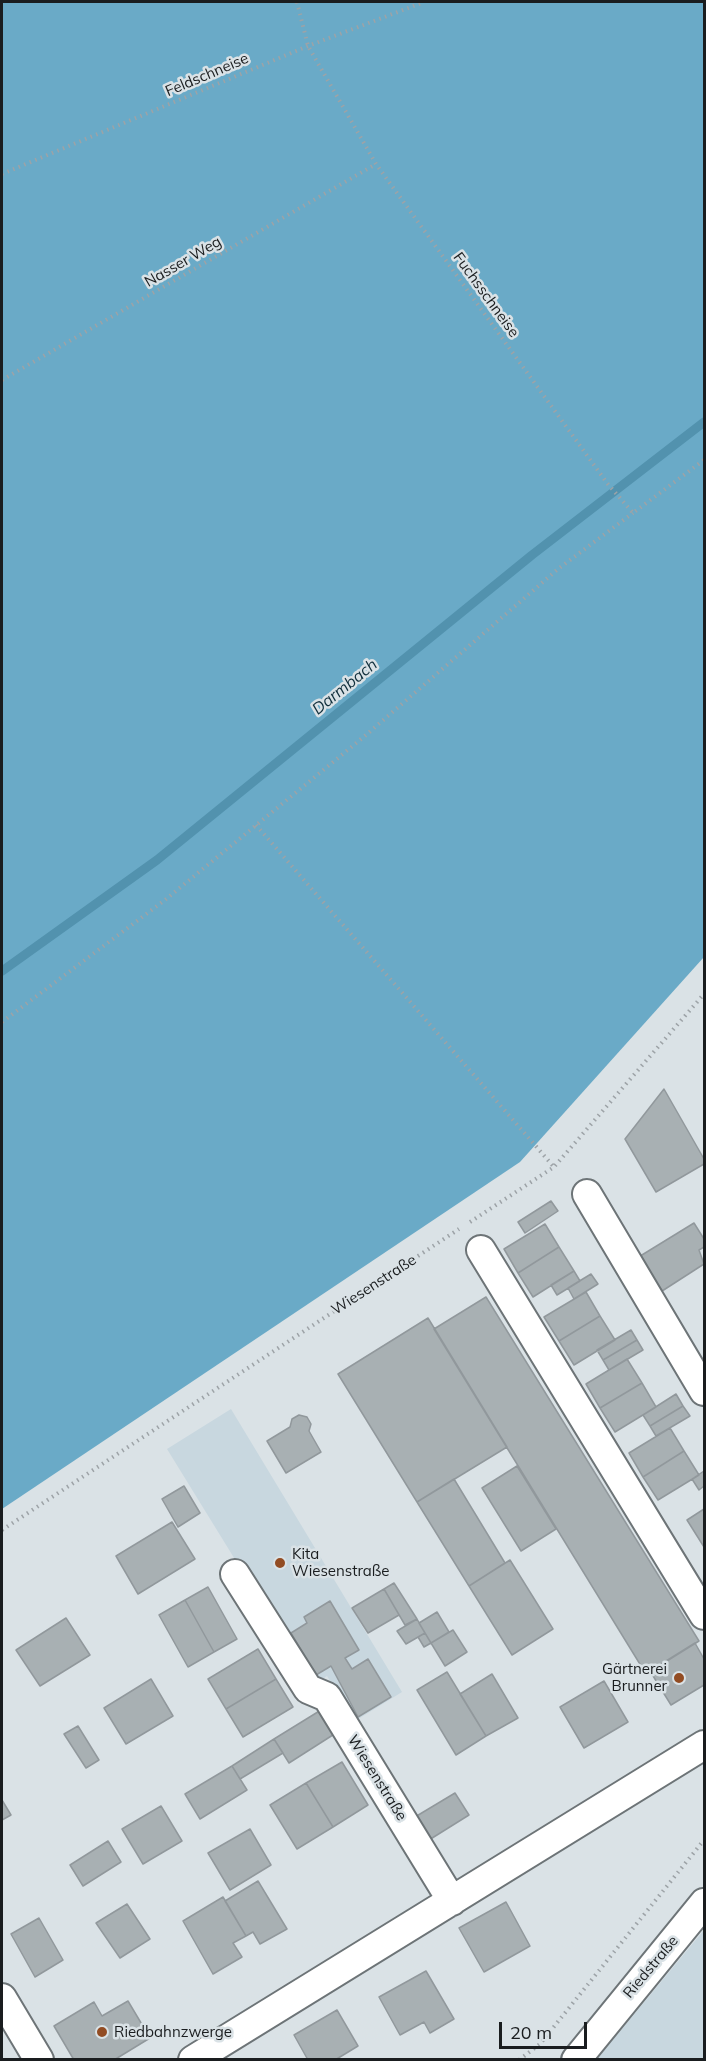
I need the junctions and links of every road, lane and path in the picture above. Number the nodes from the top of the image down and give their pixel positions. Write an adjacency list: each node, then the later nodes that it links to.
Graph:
1 (297, 2): 3 (path, Fuchsschneise)
2 (424, 2): 3 (path, Feldschneise)
3 (308, 46): 4 (path, Fuchsschneise); 5 (path, Feldschneise)
4 (376, 164): 6 (path, Nasser Weg); 8 (path, Fuchsschneise)
5 (2, 174)
6 (2, 380)
7 (705, 460): 8 (path)
8 (633, 513): 9 (path)
9 (256, 825): 11 (path); 12 (path)
10 (705, 994): 12 (path, Wiesenstraße)
11 (2, 1022)
12 (554, 1167): 16 (path, Wiesenstraße)
13 (587, 1194): 15 (street)
14 (481, 1250): 18 (street)
15 (705, 1391)
16 (2, 1530)
17 (235, 1574): 21 (street, Wiesenstraße)
18 (705, 1615)
19 (705, 1745): 21 (street)
20 (705, 1840): 26 (path)
21 (452, 1901): 25 (street)
22 (705, 1903): 27 (street, Riedstraße)
23 (2, 1998): 24 (street)
24 (39, 2060)
25 (192, 2060)
26 (519, 2060)
27 (576, 2060)

